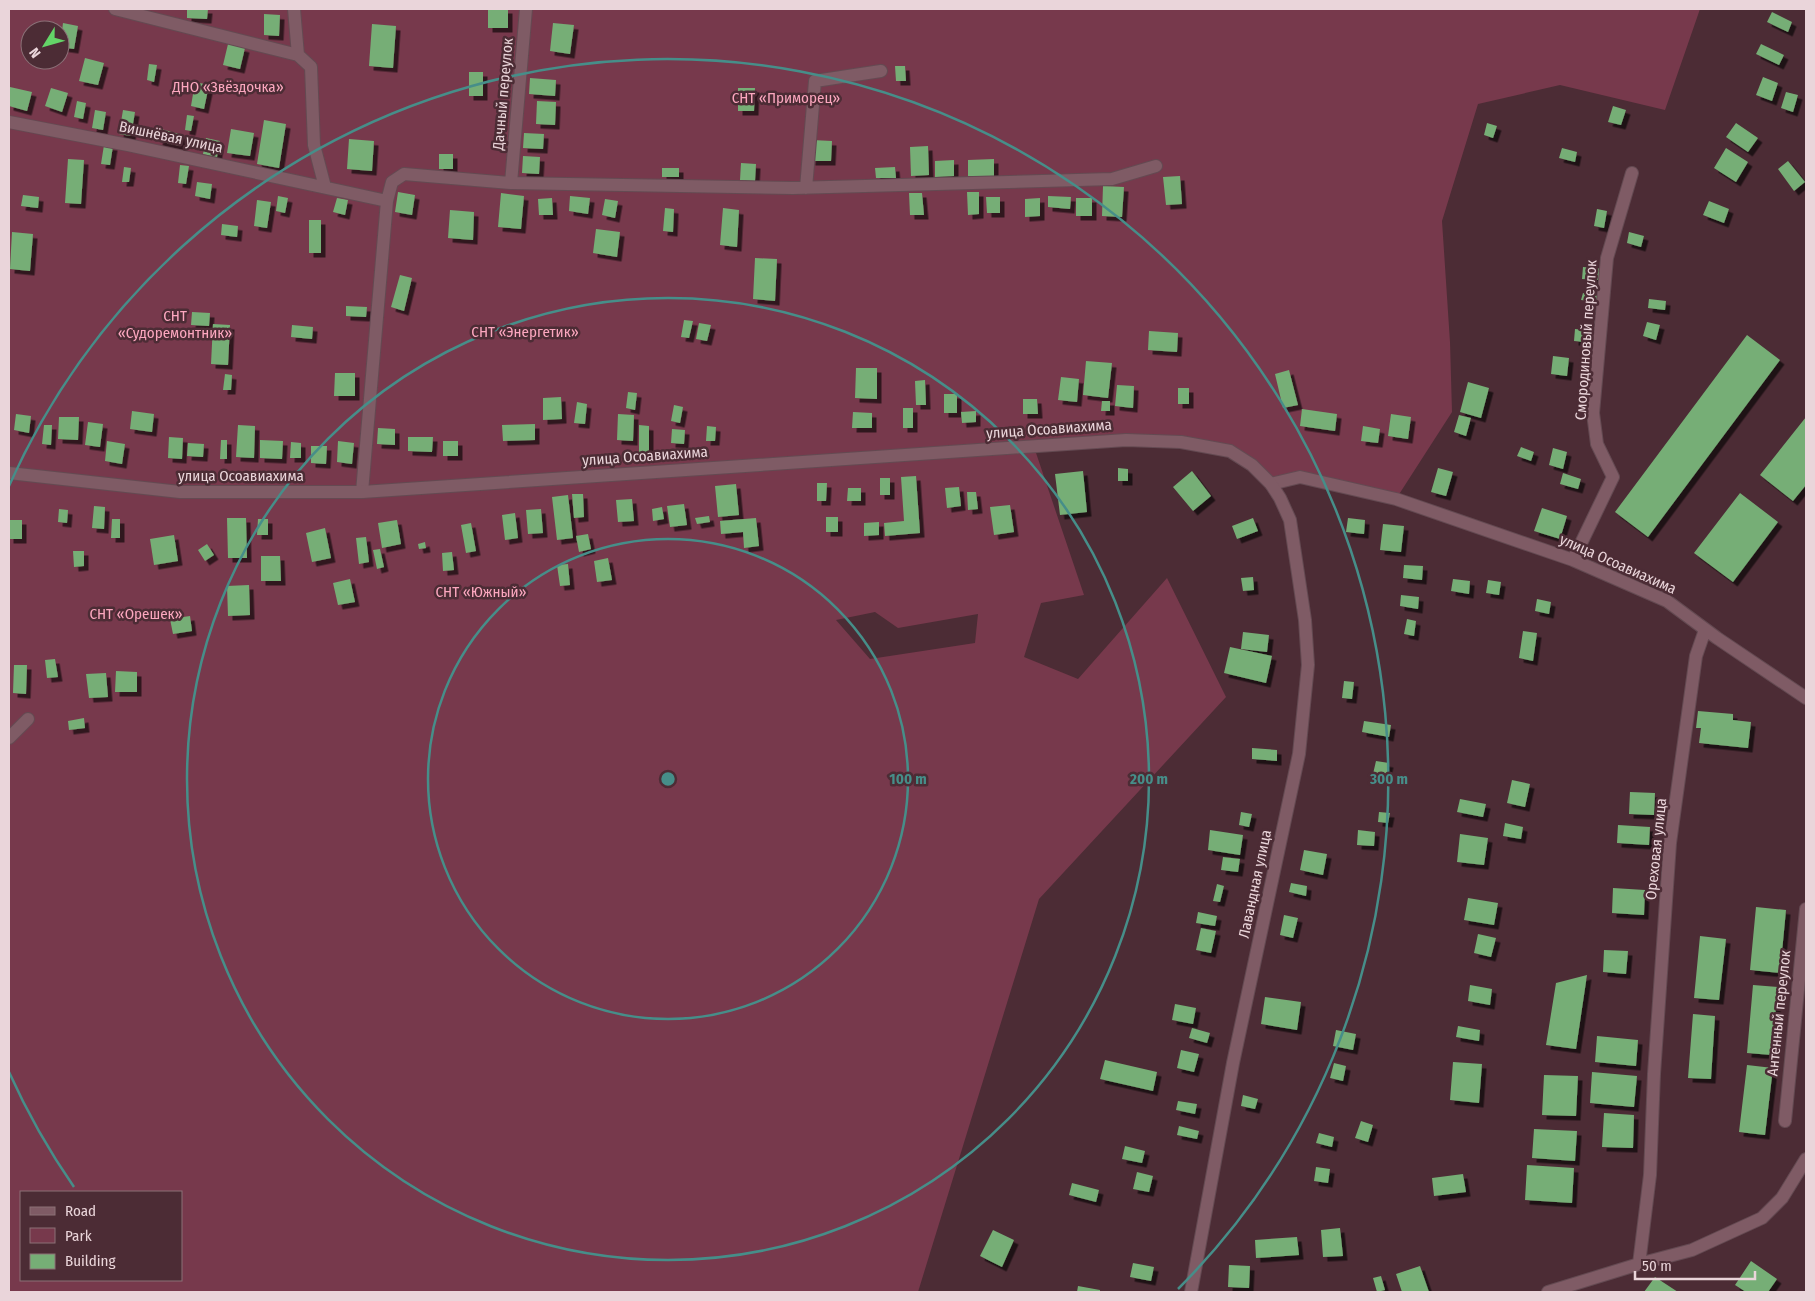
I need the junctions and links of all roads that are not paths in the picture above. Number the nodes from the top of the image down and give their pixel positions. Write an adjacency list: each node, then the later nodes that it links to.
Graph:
1 (115, 9): 4 (street)
2 (294, 9): 4 (street)
3 (526, 9): 9 (street, Дачный переулок)
4 (298, 55): 10 (street)
5 (880, 71): 11 (street)
6 (9, 122): 10 (street, Вишнёвая улица)
7 (1156, 166): 11 (street)
8 (1632, 173): 16 (street, Смородиновый переулок)
9 (511, 183): 11 (street); 12 (street)
10 (325, 187): 12 (street, Вишнёвая улица)
11 (806, 188)
12 (387, 202): 15 (street)
13 (9, 473): 15 (street, улица Осоавиахима)
14 (1271, 484): 15 (street, улица Осоавиахима); 16 (street, улица Осоавиахима); 25 (street, Лавандная улица)
15 (362, 492)
16 (1573, 560): 17 (street, улица Осоавиахима)
17 (1705, 630): 18 (street, улица Осоавиахима); 24 (street, Ореховая улица)
18 (1806, 698)
19 (28, 719): 20 (street)
20 (9, 738)
21 (1806, 909): 22 (street, Антенный переулок)
22 (1785, 1121)
23 (1806, 1159): 24 (street)
24 (1638, 1264): 26 (street)
25 (1191, 1292)
26 (1548, 1292)

